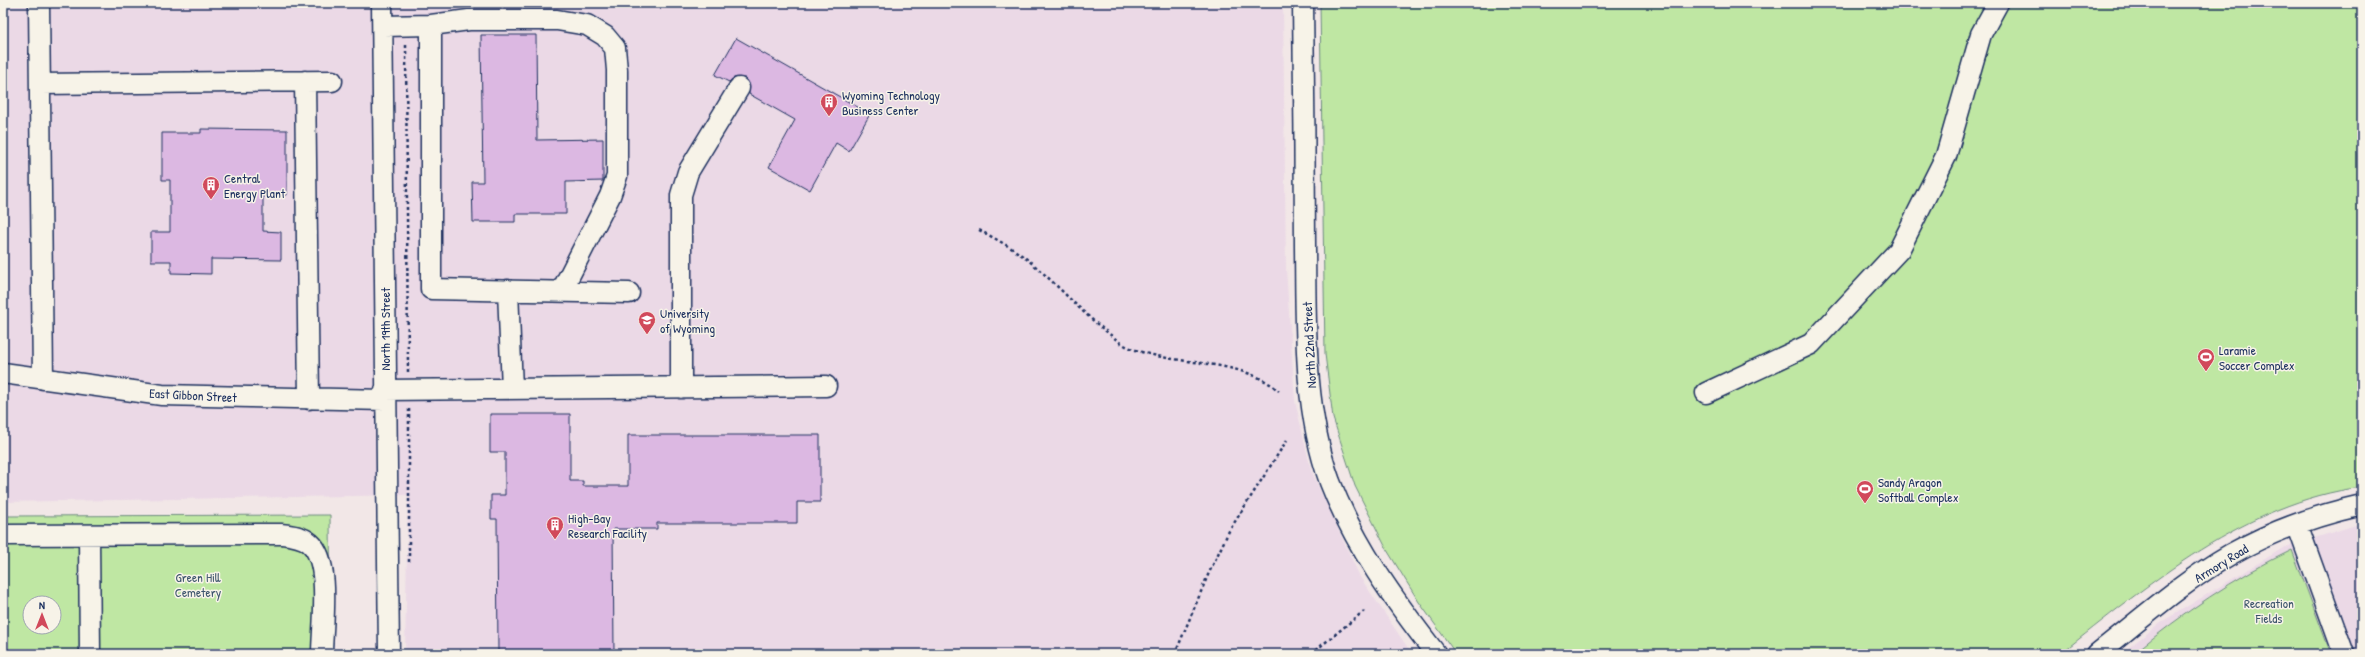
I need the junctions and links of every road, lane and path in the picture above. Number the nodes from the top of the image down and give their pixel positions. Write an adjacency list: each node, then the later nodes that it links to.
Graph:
1 (39, 3): 10 (street)
2 (382, 3): 6 (street, North 19th Street)
3 (1303, 3): 38 (street, North 22nd Street)
4 (1998, 3): 23 (street)
5 (431, 25): 7 (street); 13 (street); 14 (street)
6 (382, 26): 7 (street); 24 (street, North 19th Street)
7 (406, 26): 21 (path)
8 (305, 81): 9 (street); 10 (street); 25 (street)
9 (332, 81)
10 (40, 84): 17 (street)
11 (740, 88): 19 (street)
12 (979, 230): 22 (path)
13 (508, 290): 14 (street); 20 (street)
14 (562, 290): 15 (street)
15 (629, 293)
16 (3, 373): 17 (street, East Gibbon Street)
17 (43, 379): 25 (street, East Gibbon Street)
18 (826, 386): 19 (street, East Gibbon Street)
19 (681, 388): 20 (street, East Gibbon Street)
20 (512, 389): 21 (street, East Gibbon Street)
21 (408, 390): 24 (street, East Gibbon Street); 31 (path)
22 (1279, 391)
23 (1706, 393)
24 (385, 395): 25 (street, East Gibbon Street); 35 (street, North 19th Street)
25 (309, 399)
26 (1287, 440): 36 (path)
27 (2362, 505): 28 (street, Armory Road)
28 (2297, 524): 39 (street, Armory Road); 40 (street)
29 (3, 535): 30 (street)
30 (89, 535): 33 (street); 34 (street)
31 (409, 570)
32 (1364, 611): 37 (path)
33 (90, 654)
34 (322, 654)
35 (389, 654)
36 (1175, 654)
37 (1311, 654)
38 (1436, 654)
39 (2097, 654)
40 (2344, 654)

